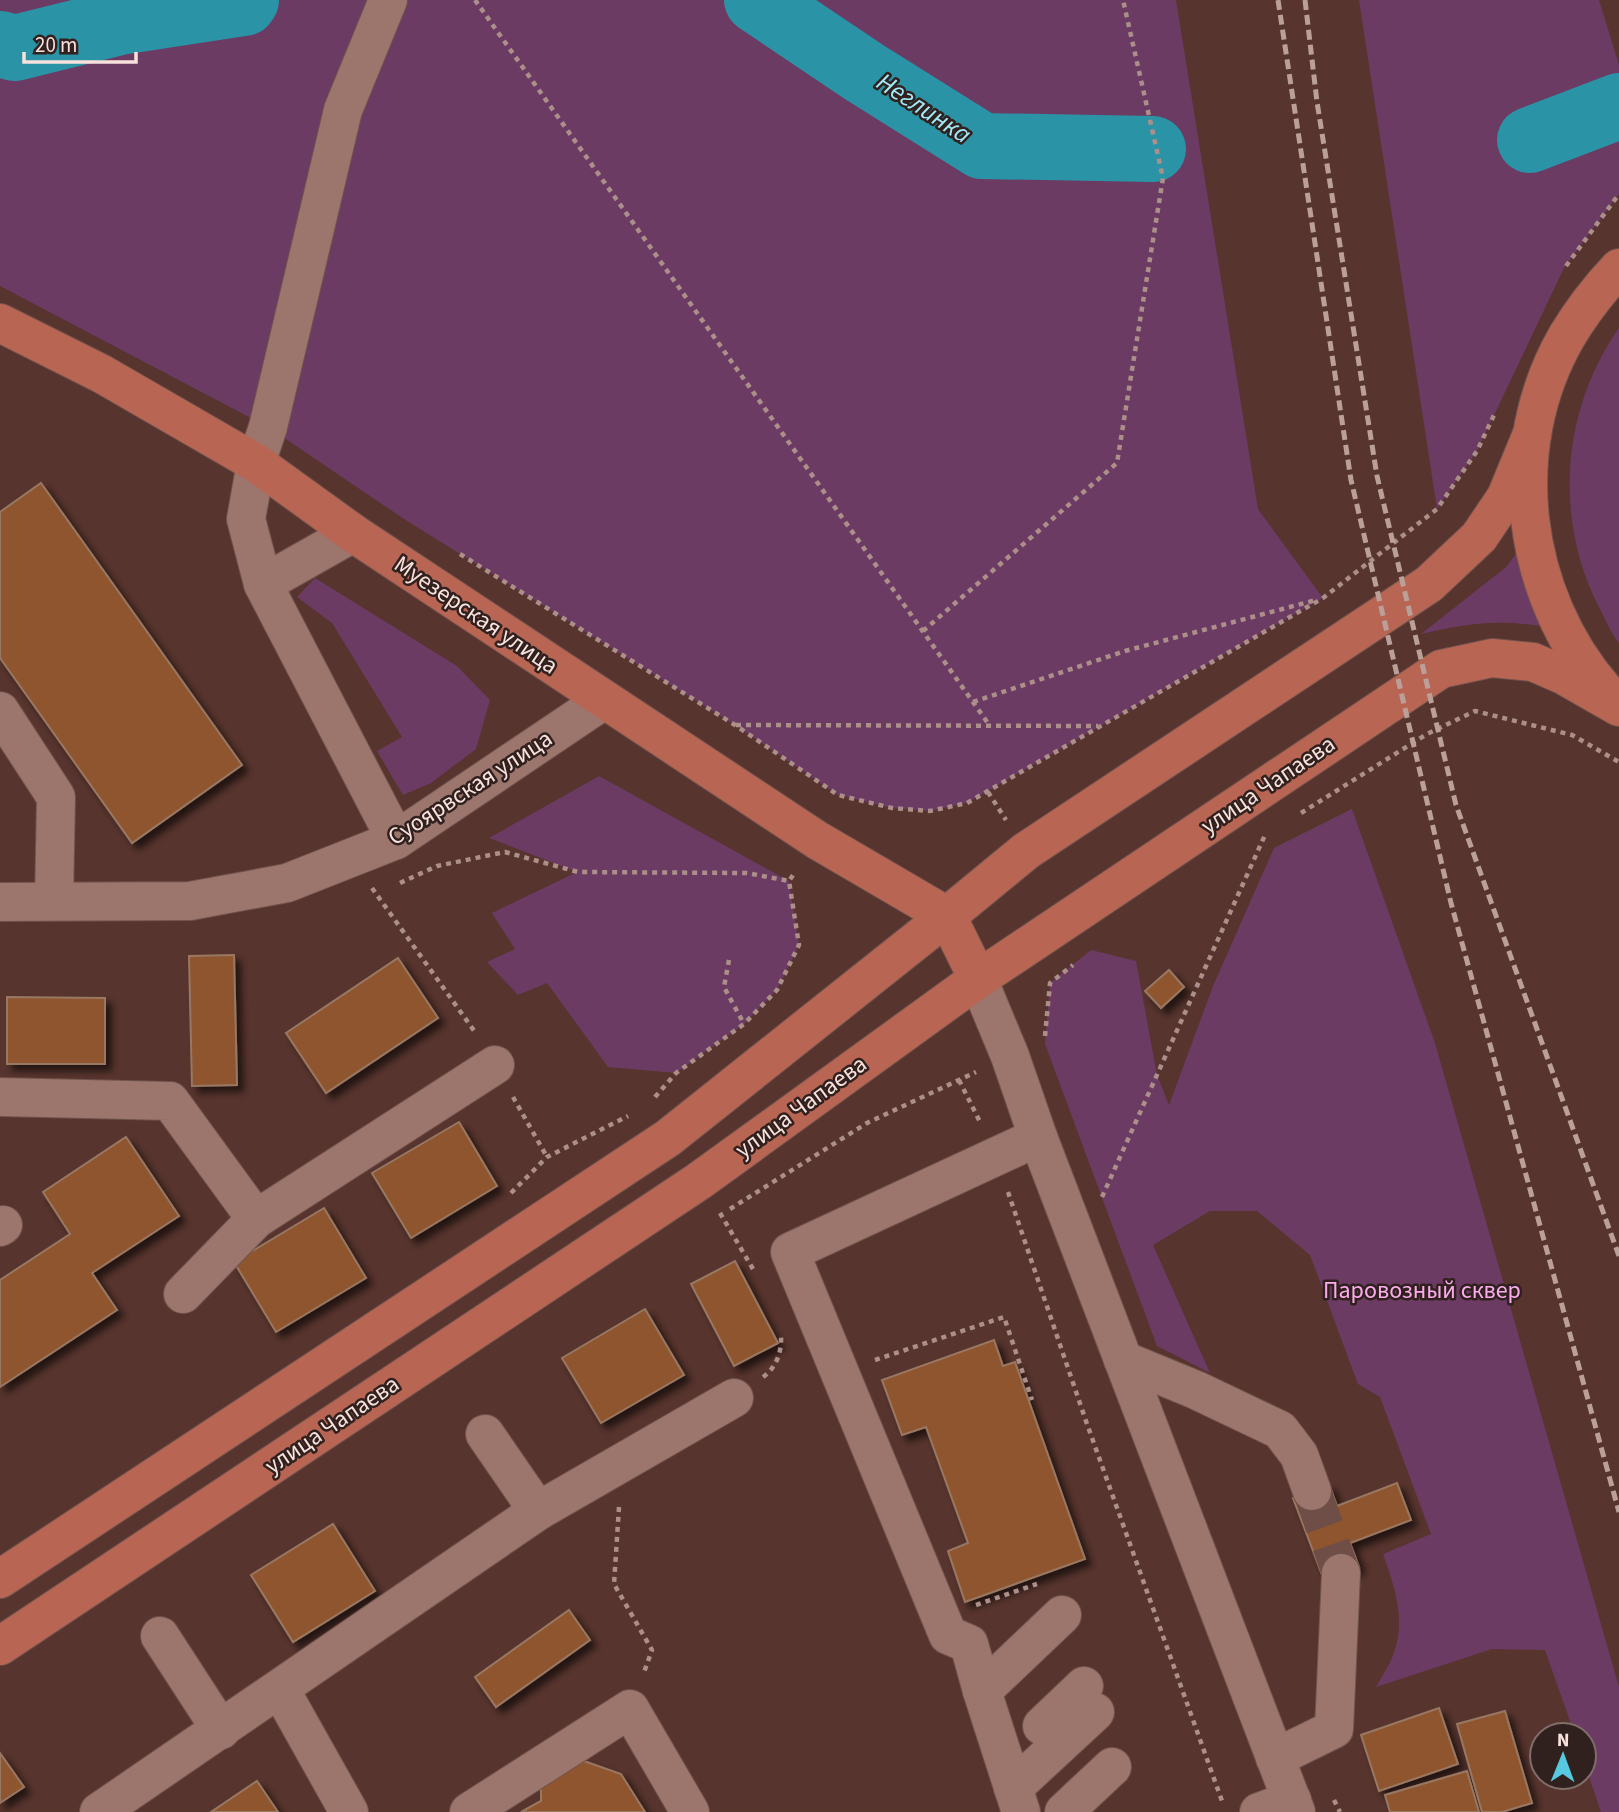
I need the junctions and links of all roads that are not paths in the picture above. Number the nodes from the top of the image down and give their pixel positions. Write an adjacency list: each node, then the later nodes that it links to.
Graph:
1 (388, 0): 5 (street)
2 (1619, 268): 4 (main road)
3 (0, 323): 5 (main road, Муезерская улица)
4 (1532, 434): 9 (main road); 14 (main road)
5 (256, 463): 6 (main road, Муезерская улица); 7 (street)
6 (353, 533): 7 (street); 8 (main road, Муезерская улица)
7 (263, 584): 11 (street)
8 (604, 700): 11 (street, Суоярвская улица); 14 (main road, Муезерская улица)
9 (1619, 707): 15 (main road, улица Чапаева)
10 (0, 711): 12 (street)
11 (396, 840): 12 (street, Суоярвская улица)
12 (54, 901): 13 (street, Суоярвская улица)
13 (0, 902)
14 (947, 916): 15 (main road); 27 (main road)
15 (978, 979): 18 (street); 29 (main road, улица Чапаева)
16 (495, 1065): 19 (street)
17 (0, 1097): 19 (street)
18 (1038, 1137): 21 (street); 34 (street)
19 (256, 1219): 20 (street)
20 (183, 1294)
21 (1123, 1360): 24 (street); 33 (street)
22 (734, 1398): 25 (street)
23 (485, 1434): 25 (street)
24 (1312, 1491)
25 (538, 1511): 30 (street)
26 (1341, 1573): 33 (street)
27 (0, 1579)
28 (160, 1636): 32 (street)
29 (0, 1646)
30 (281, 1689): 32 (street); 37 (street)
31 (1086, 1689): 34 (street); 34 (street); 34 (street); 40 (street)
32 (221, 1730): 36 (street)
33 (1275, 1758): 35 (street)
34 (1004, 1760)
35 (1282, 1808)
36 (99, 1812)
37 (349, 1812)
38 (469, 1812): 39 (street)
39 (690, 1812)
40 (1064, 1812)

